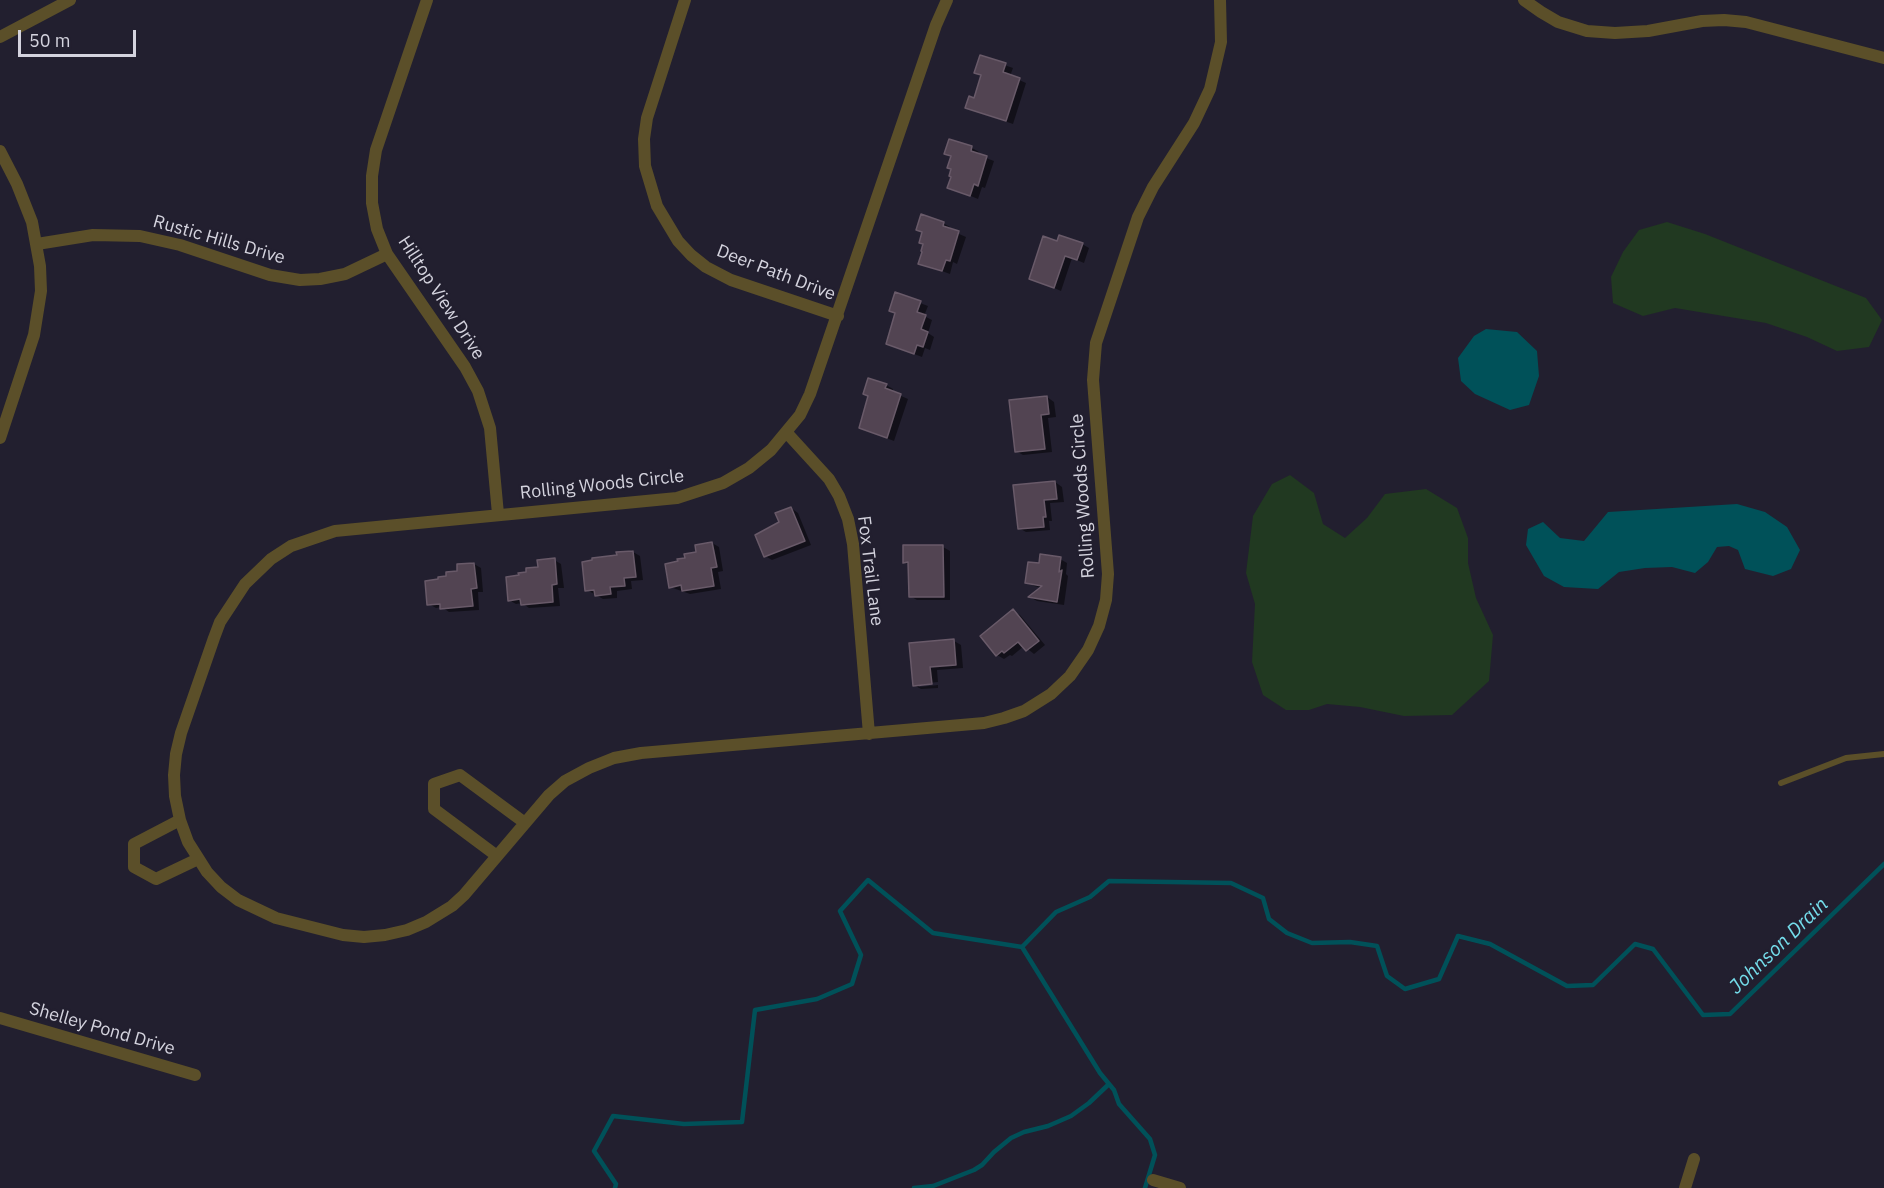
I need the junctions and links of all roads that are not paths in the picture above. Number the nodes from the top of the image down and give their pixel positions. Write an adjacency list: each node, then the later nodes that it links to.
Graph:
1 (70, 0): 7 (street)
2 (427, 0): 11 (street, Hilltop View Drive)
3 (685, 0): 12 (street, Deer Path Drive)
4 (947, 0): 12 (street, Rolling Woods Circle)
5 (1220, 0): 16 (street, Rolling Woods Circle)
6 (1524, 0): 8 (street)
7 (0, 37)
8 (1884, 58)
9 (0, 151): 10 (street)
10 (37, 244): 11 (street, Rustic Hills Drive); 14 (street)
11 (387, 254): 15 (street, Hilltop View Drive)
12 (837, 316): 13 (street, Rolling Woods Circle)
13 (787, 433): 15 (street, Rolling Woods Circle); 16 (street, Fox Trail Lane)
14 (0, 438)
15 (498, 514): 19 (street, Rolling Woods Circle)
16 (869, 734): 20 (street, Rolling Woods Circle)
17 (1884, 754): 18 (lane)
18 (1781, 783)
19 (180, 820): 22 (street, Rolling Woods Circle); 22 (street)
20 (525, 823): 21 (street, Rolling Woods Circle); 21 (street)
21 (497, 856): 22 (street, Rolling Woods Circle)
22 (198, 859)
23 (0, 1018): 24 (street, Shelley Pond Drive)
24 (195, 1075)
25 (1694, 1159): 28 (street)
26 (1153, 1180): 27 (street)
27 (1180, 1188)
28 (1684, 1188)

